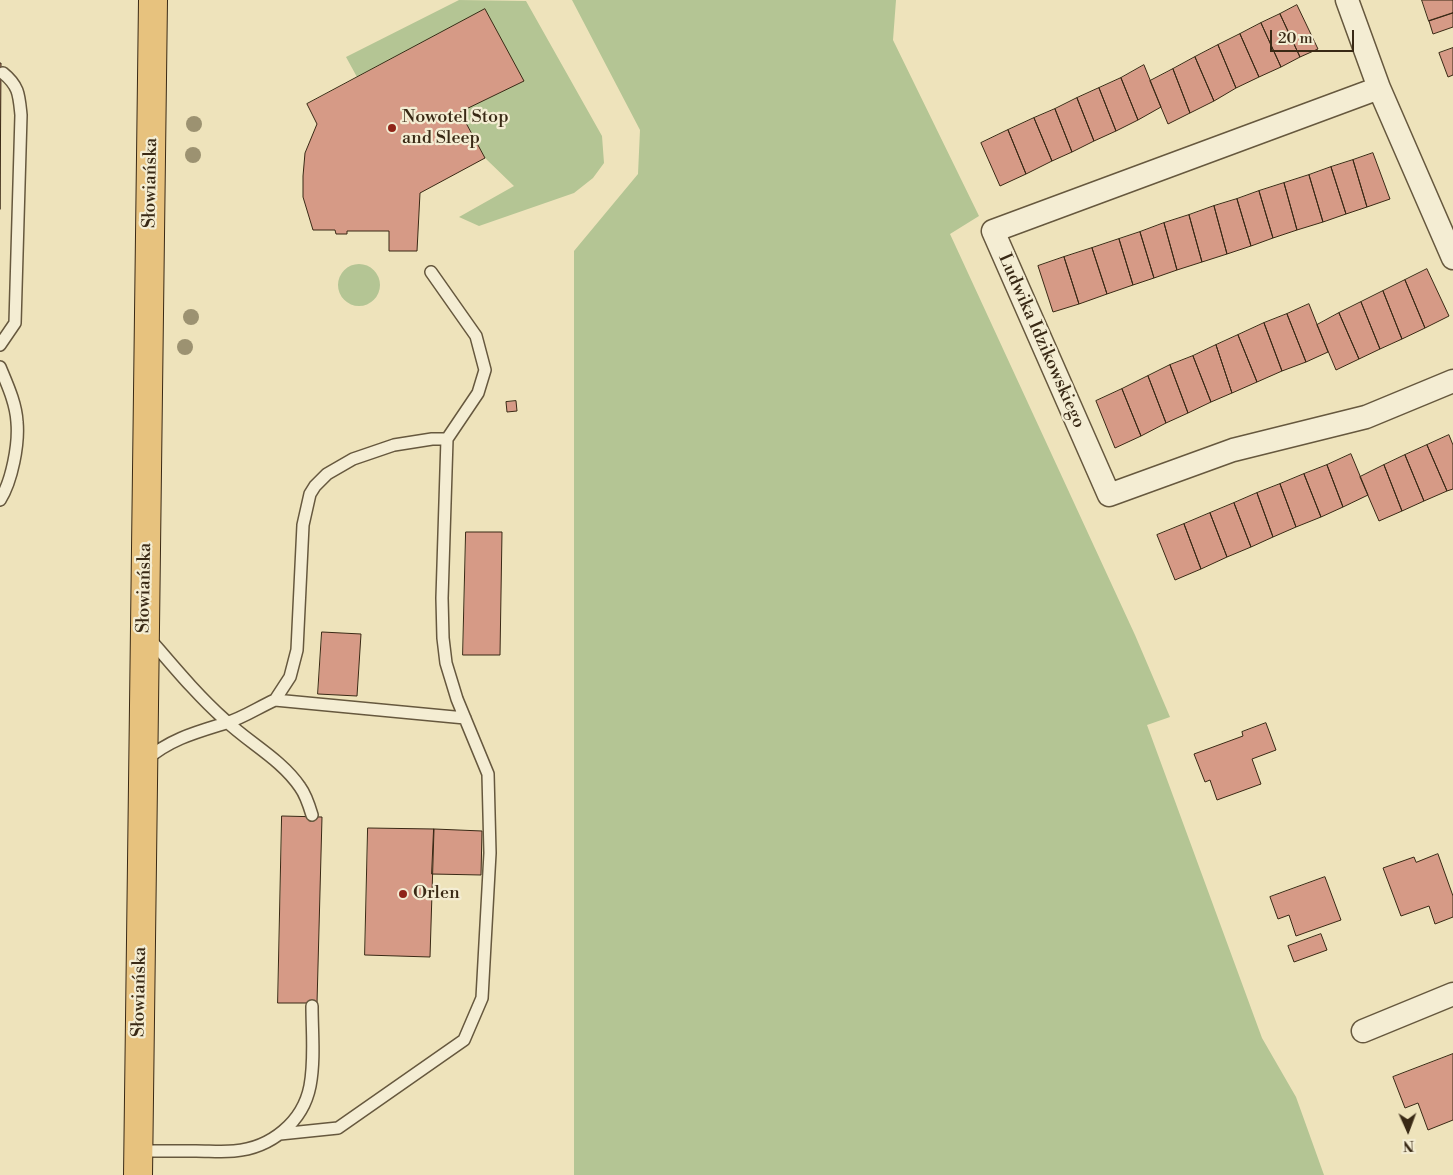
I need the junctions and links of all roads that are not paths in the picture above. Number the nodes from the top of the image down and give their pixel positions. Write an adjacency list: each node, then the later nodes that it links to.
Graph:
1 (153, 0): 12 (main road, Słowiańska)
2 (1347, 0): 4 (street)
3 (3, 73): 7 (lane)
4 (1379, 88): 5 (street); 9 (street, Ludwika Idzikowskiego)
5 (1453, 258)
6 (431, 272): 10 (lane)
7 (0, 345)
8 (0, 367): 11 (lane)
9 (1453, 381)
10 (447, 439): 13 (lane); 14 (lane)
11 (0, 500)
12 (145, 633): 15 (lane); 16 (main road, Słowiańska)
13 (275, 700): 14 (lane); 15 (lane)
14 (465, 718): 21 (lane)
15 (228, 722): 16 (lane); 17 (lane)
16 (143, 763): 22 (main road, Słowiańska)
17 (312, 815)
18 (1453, 994): 20 (street)
19 (312, 1006): 21 (lane)
20 (1363, 1031)
21 (280, 1134): 22 (lane)
22 (138, 1163)

